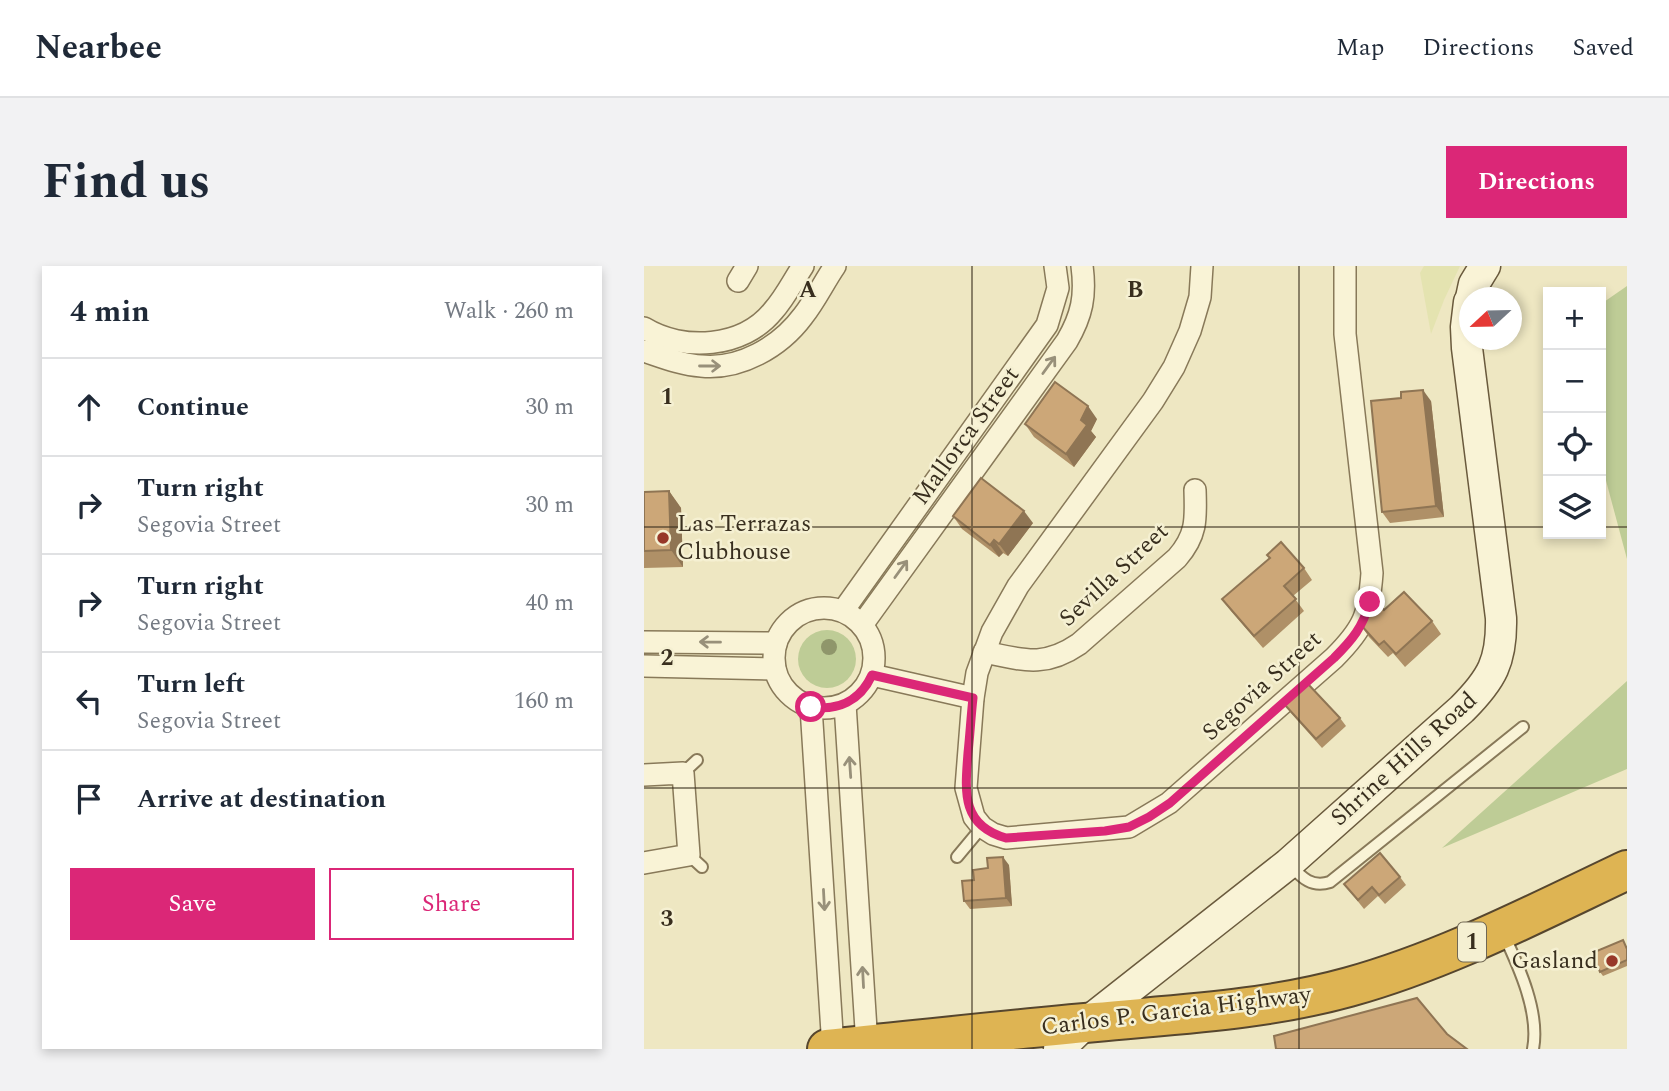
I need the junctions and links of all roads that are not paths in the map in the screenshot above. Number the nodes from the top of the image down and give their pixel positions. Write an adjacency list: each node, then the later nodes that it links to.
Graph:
1 (803, 266): 9 (street)
2 (835, 266): 11 (street, one-way to 2)
3 (1055, 266): 12 (street, Mallorca Street)
4 (1082, 266): 13 (street, Mallorca Street, one-way to 4)
5 (1202, 266): 19 (street)
6 (1345, 266): 30 (street, Segovia Street)
7 (1485, 266): 8 (street, Shrine Hills Road)
8 (1473, 287)
9 (644, 328)
10 (1467, 350): 35 (street, Shrine Hills Road)
11 (644, 351)
12 (998, 394): 13 (street); 15 (street, Mallorca Street)
13 (1018, 407): 16 (street, Mallorca Street, one-way to 13)
14 (1195, 490): 19 (street, Sevilla Street)
15 (843, 611): 16 (street); 18 (street)
16 (862, 625): 22 (street)
17 (644, 642): 18 (street, one-way to 17)
18 (776, 643): 21 (street)
19 (984, 652): 23 (street)
20 (644, 666): 21 (street)
21 (775, 669): 25 (street)
22 (872, 675): 23 (street); 24 (street)
23 (973, 698): 30 (street)
24 (845, 704): 25 (street); 28 (street, one-way to 24)
25 (811, 707): 29 (street)
26 (1522, 727): 35 (lane)
27 (644, 775): 33 (street)
28 (852, 798): 29 (street); 32 (street)
29 (818, 800): 34 (street)
30 (982, 827): 31 (lane)
31 (957, 856)
32 (856, 861): 34 (street); 39 (street, one-way to 32)
33 (644, 863)
34 (822, 863): 39 (street, one-way to 39)
35 (1288, 864): 38 (street, Shrine Hills Road)
36 (1627, 870): 37 (highway, Carlos P. Garcia Highway / 1)
37 (1502, 929): 38 (highway, Carlos P. Garcia Highway / 1); 42 (lane)
38 (1086, 1023): 39 (highway, Carlos P. Garcia Highway / 1); 41 (street, Shrine Hills Road)
39 (850, 1047): 40 (highway, Carlos P. Garcia Highway / 1)
40 (827, 1049)
41 (1059, 1049)
42 (1533, 1049)

